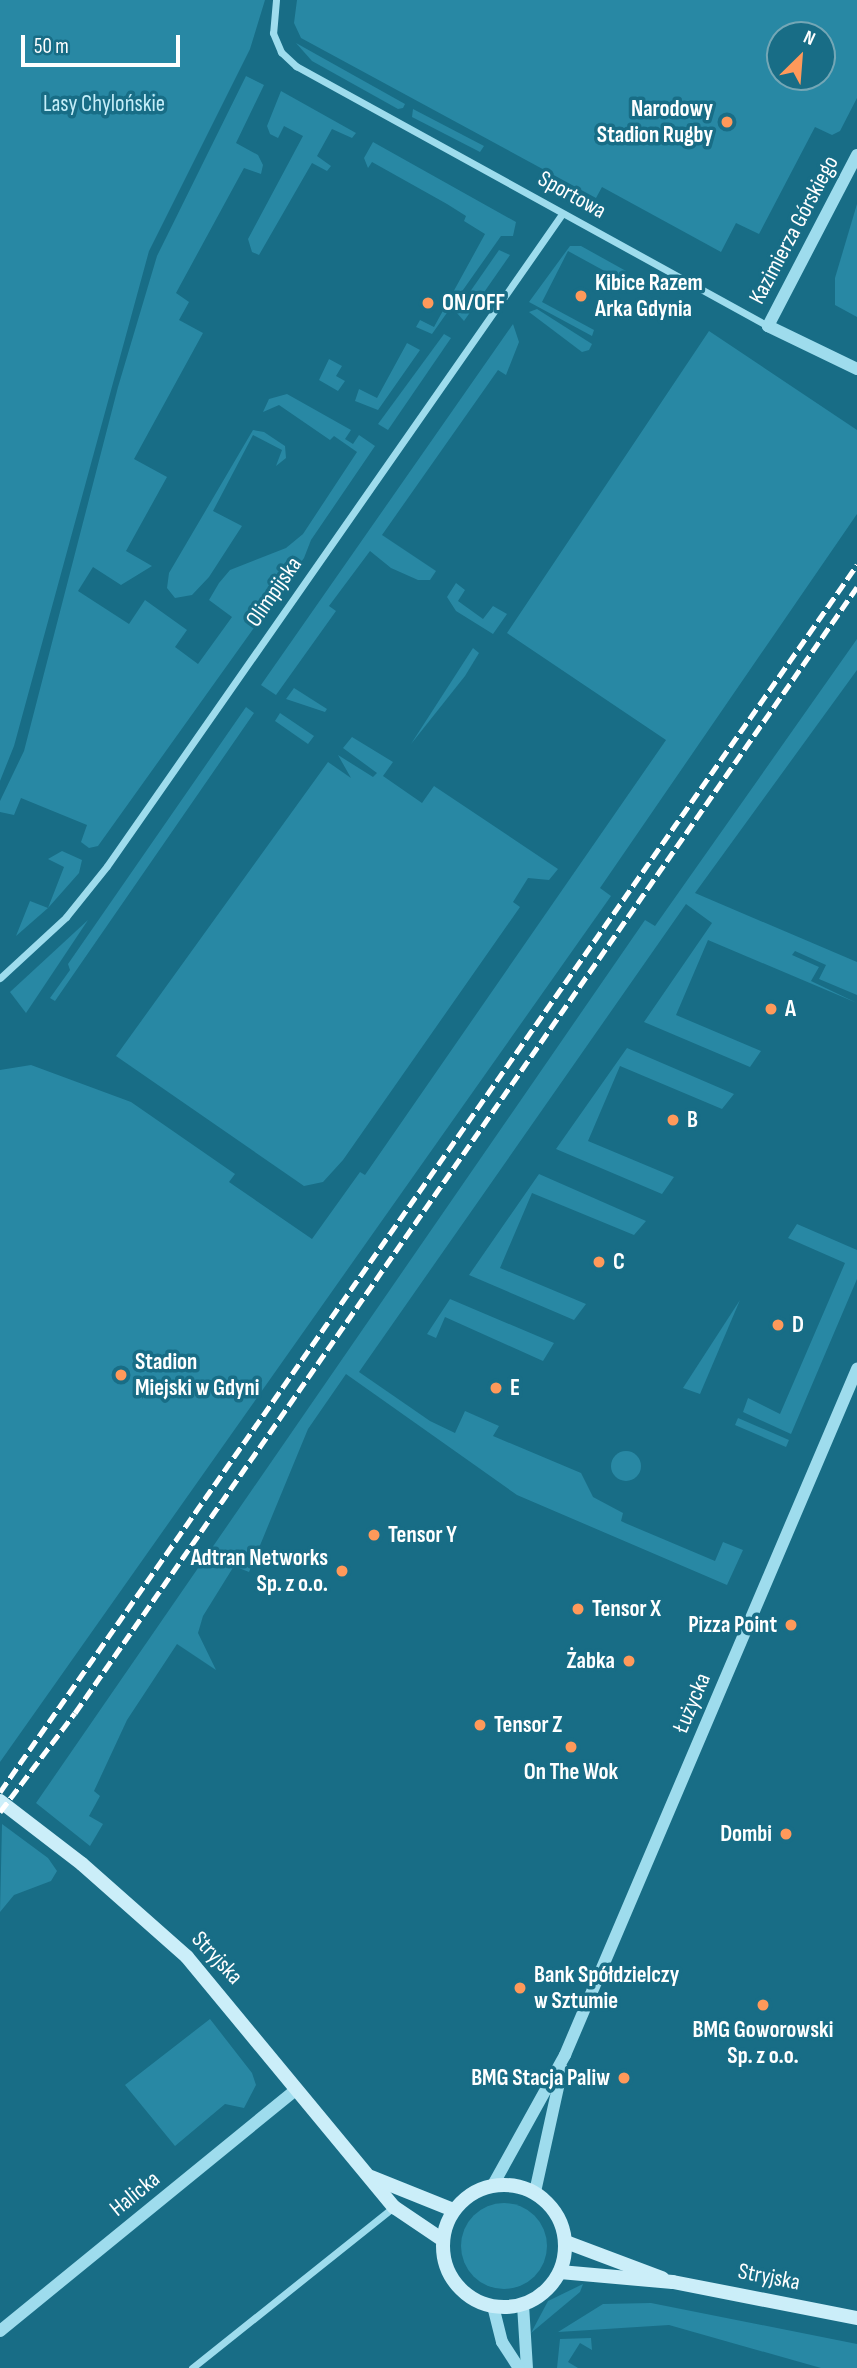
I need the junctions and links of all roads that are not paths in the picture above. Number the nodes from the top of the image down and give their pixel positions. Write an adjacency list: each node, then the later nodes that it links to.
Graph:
1 (276, 0): 3 (street, Sportowa)
2 (857, 155): 4 (street, Kazimierza Górskiego)
3 (562, 214): 4 (street, Sportowa); 6 (street, Olimpijska)
4 (768, 326): 5 (street, Sportowa)
5 (857, 369)
6 (0, 978)
7 (857, 1369): 9 (street, Łużycka)
8 (0, 1801): 10 (main road, Stryjska)
9 (565, 2055): 12 (street, Łużycka); 13 (street, Łużycka)
10 (296, 2090): 11 (main road, Stryjska); 23 (street, Halicka)
11 (370, 2176): 14 (main road, Stryjska); 15 (main road, Stryjska)
12 (493, 2185): 13 (main road); 15 (main road)
13 (535, 2192): 17 (main road)
14 (394, 2207): 16 (main road, Stryjska); 24 (street)
15 (453, 2210): 16 (main road)
16 (443, 2239): 21 (main road)
17 (566, 2242): 18 (main road); 19 (main road, Stryjska)
18 (560, 2272): 19 (main road, Stryjska); 20 (main road)
19 (673, 2282): 22 (main road, Stryjska)
20 (523, 2305): 21 (main road); 26 (street)
21 (493, 2306): 25 (street)
22 (857, 2318)
23 (0, 2330)
24 (192, 2368)
25 (519, 2368)
26 (527, 2368)

